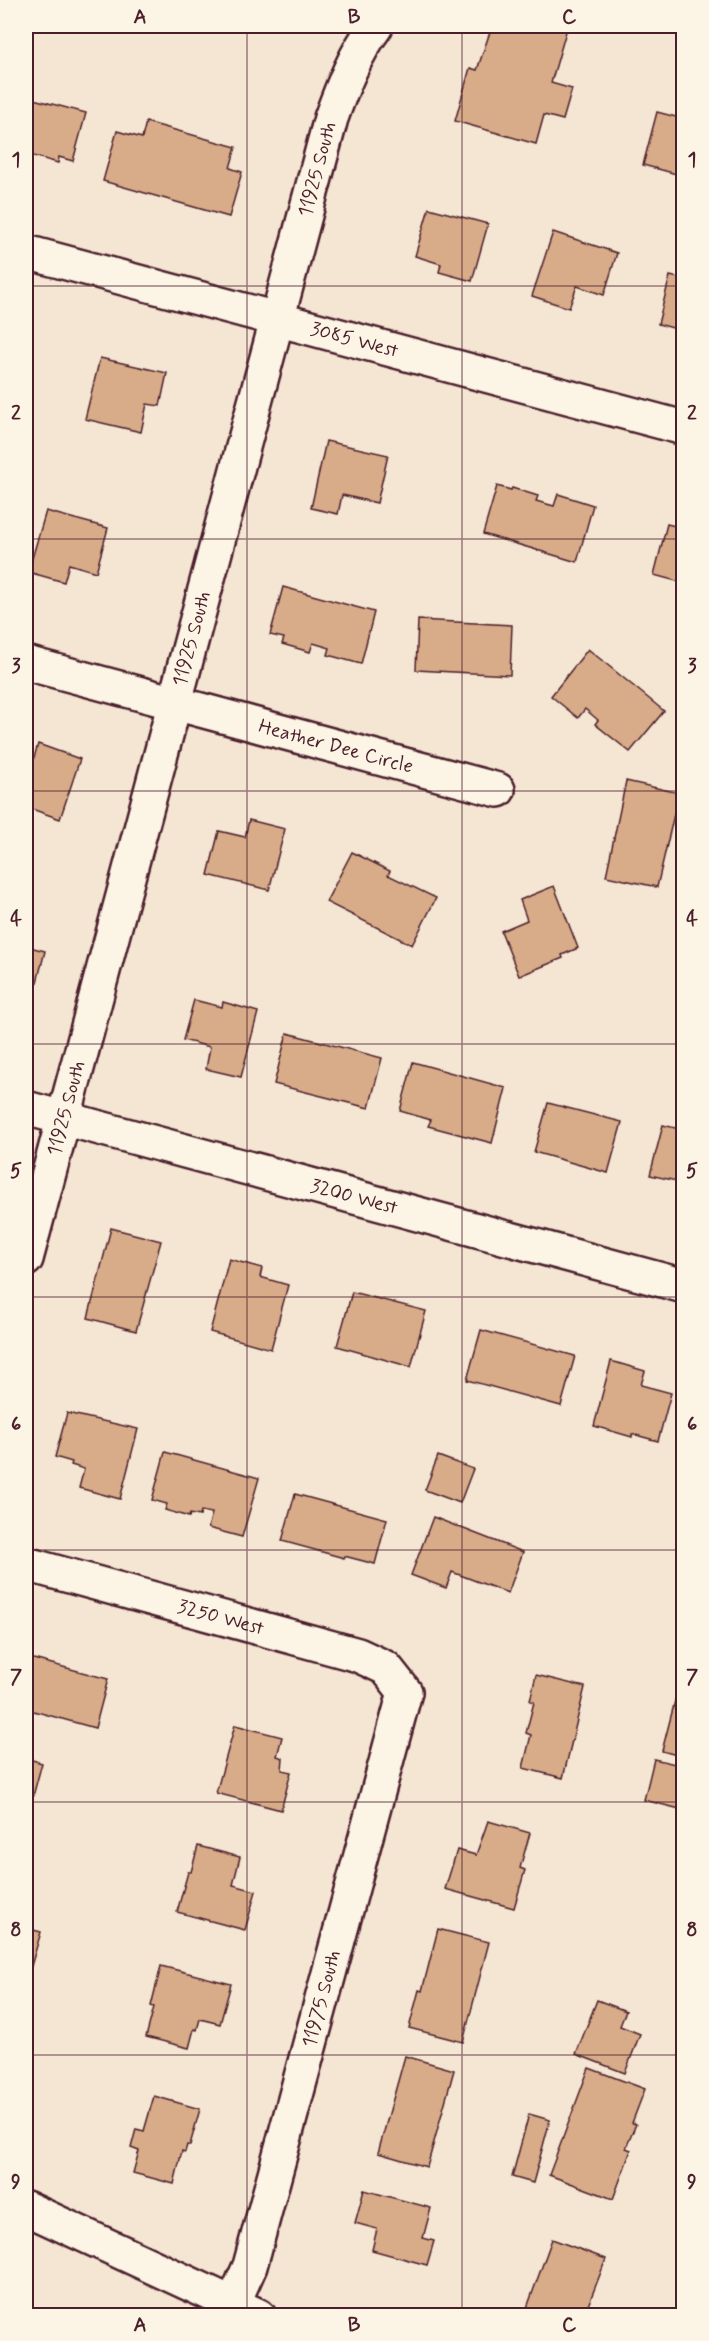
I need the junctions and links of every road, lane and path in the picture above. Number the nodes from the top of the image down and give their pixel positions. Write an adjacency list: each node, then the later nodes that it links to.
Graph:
1 (376, 26): 3 (street, 11925 South)
2 (26, 252): 3 (street, 3085 West)
3 (277, 319): 4 (street, 3085 West); 6 (street, 11925 South)
4 (684, 428)
5 (26, 663): 6 (street, Heather Dee Circle)
6 (174, 703): 7 (street, Heather Dee Circle); 9 (street, 11925 South)
7 (498, 790)
8 (26, 1108): 9 (street, 3200 West)
9 (63, 1118): 10 (street, 11925 South); 11 (street, 3200 West)
10 (26, 1259)
11 (684, 1286)
12 (26, 1564): 13 (street, 3250 West)
13 (405, 1692): 15 (street, 11975 South)
14 (26, 2208): 15 (street)
15 (246, 2310)

